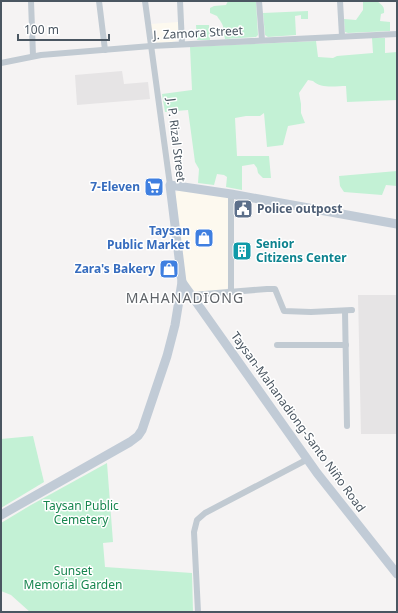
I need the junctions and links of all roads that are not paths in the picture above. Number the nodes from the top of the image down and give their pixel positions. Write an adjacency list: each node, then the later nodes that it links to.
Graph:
1 (31, 1): 13 (street)
2 (99, 1): 12 (street)
3 (145, 1): 11 (street, J. P. Rizal Street)
4 (180, 1): 10 (street)
5 (259, 1): 9 (street)
6 (340, 1): 8 (street)
7 (397, 34): 8 (street, J. Zamora Street)
8 (342, 36): 9 (street, J. Zamora Street)
9 (262, 40): 10 (street, J. Zamora Street)
10 (182, 44): 11 (street, J. Zamora Street)
11 (151, 46): 12 (street, J. Zamora Street); 15 (street, J. P. Rizal Street)
12 (105, 50): 13 (street, J. Zamora Street)
13 (33, 56): 14 (street, J. Zamora Street)
14 (1, 63)
15 (170, 185): 16 (main road); 18 (main road, J. P. Rizal Street)
16 (231, 194): 17 (main road); 19 (street)
17 (397, 224)
18 (182, 282): 20 (main road, Taysan-Mahanadiong-Santo Niño Road); 21 (main road)
19 (231, 292): 20 (street); 23 (street)
20 (194, 299): 21 (main road); 27 (main road, Taysan-Mahanadiong-Santo Niño Road)
21 (178, 306): 28 (main road)
22 (352, 310): 23 (street)
23 (345, 311): 25 (street)
24 (277, 345): 25 (street)
25 (346, 345): 26 (street)
26 (347, 426)
27 (308, 459): 29 (main road, Taysan-Mahanadiong-Santo Niño Road); 30 (street)
28 (1, 515)
29 (397, 574)
30 (198, 612)

